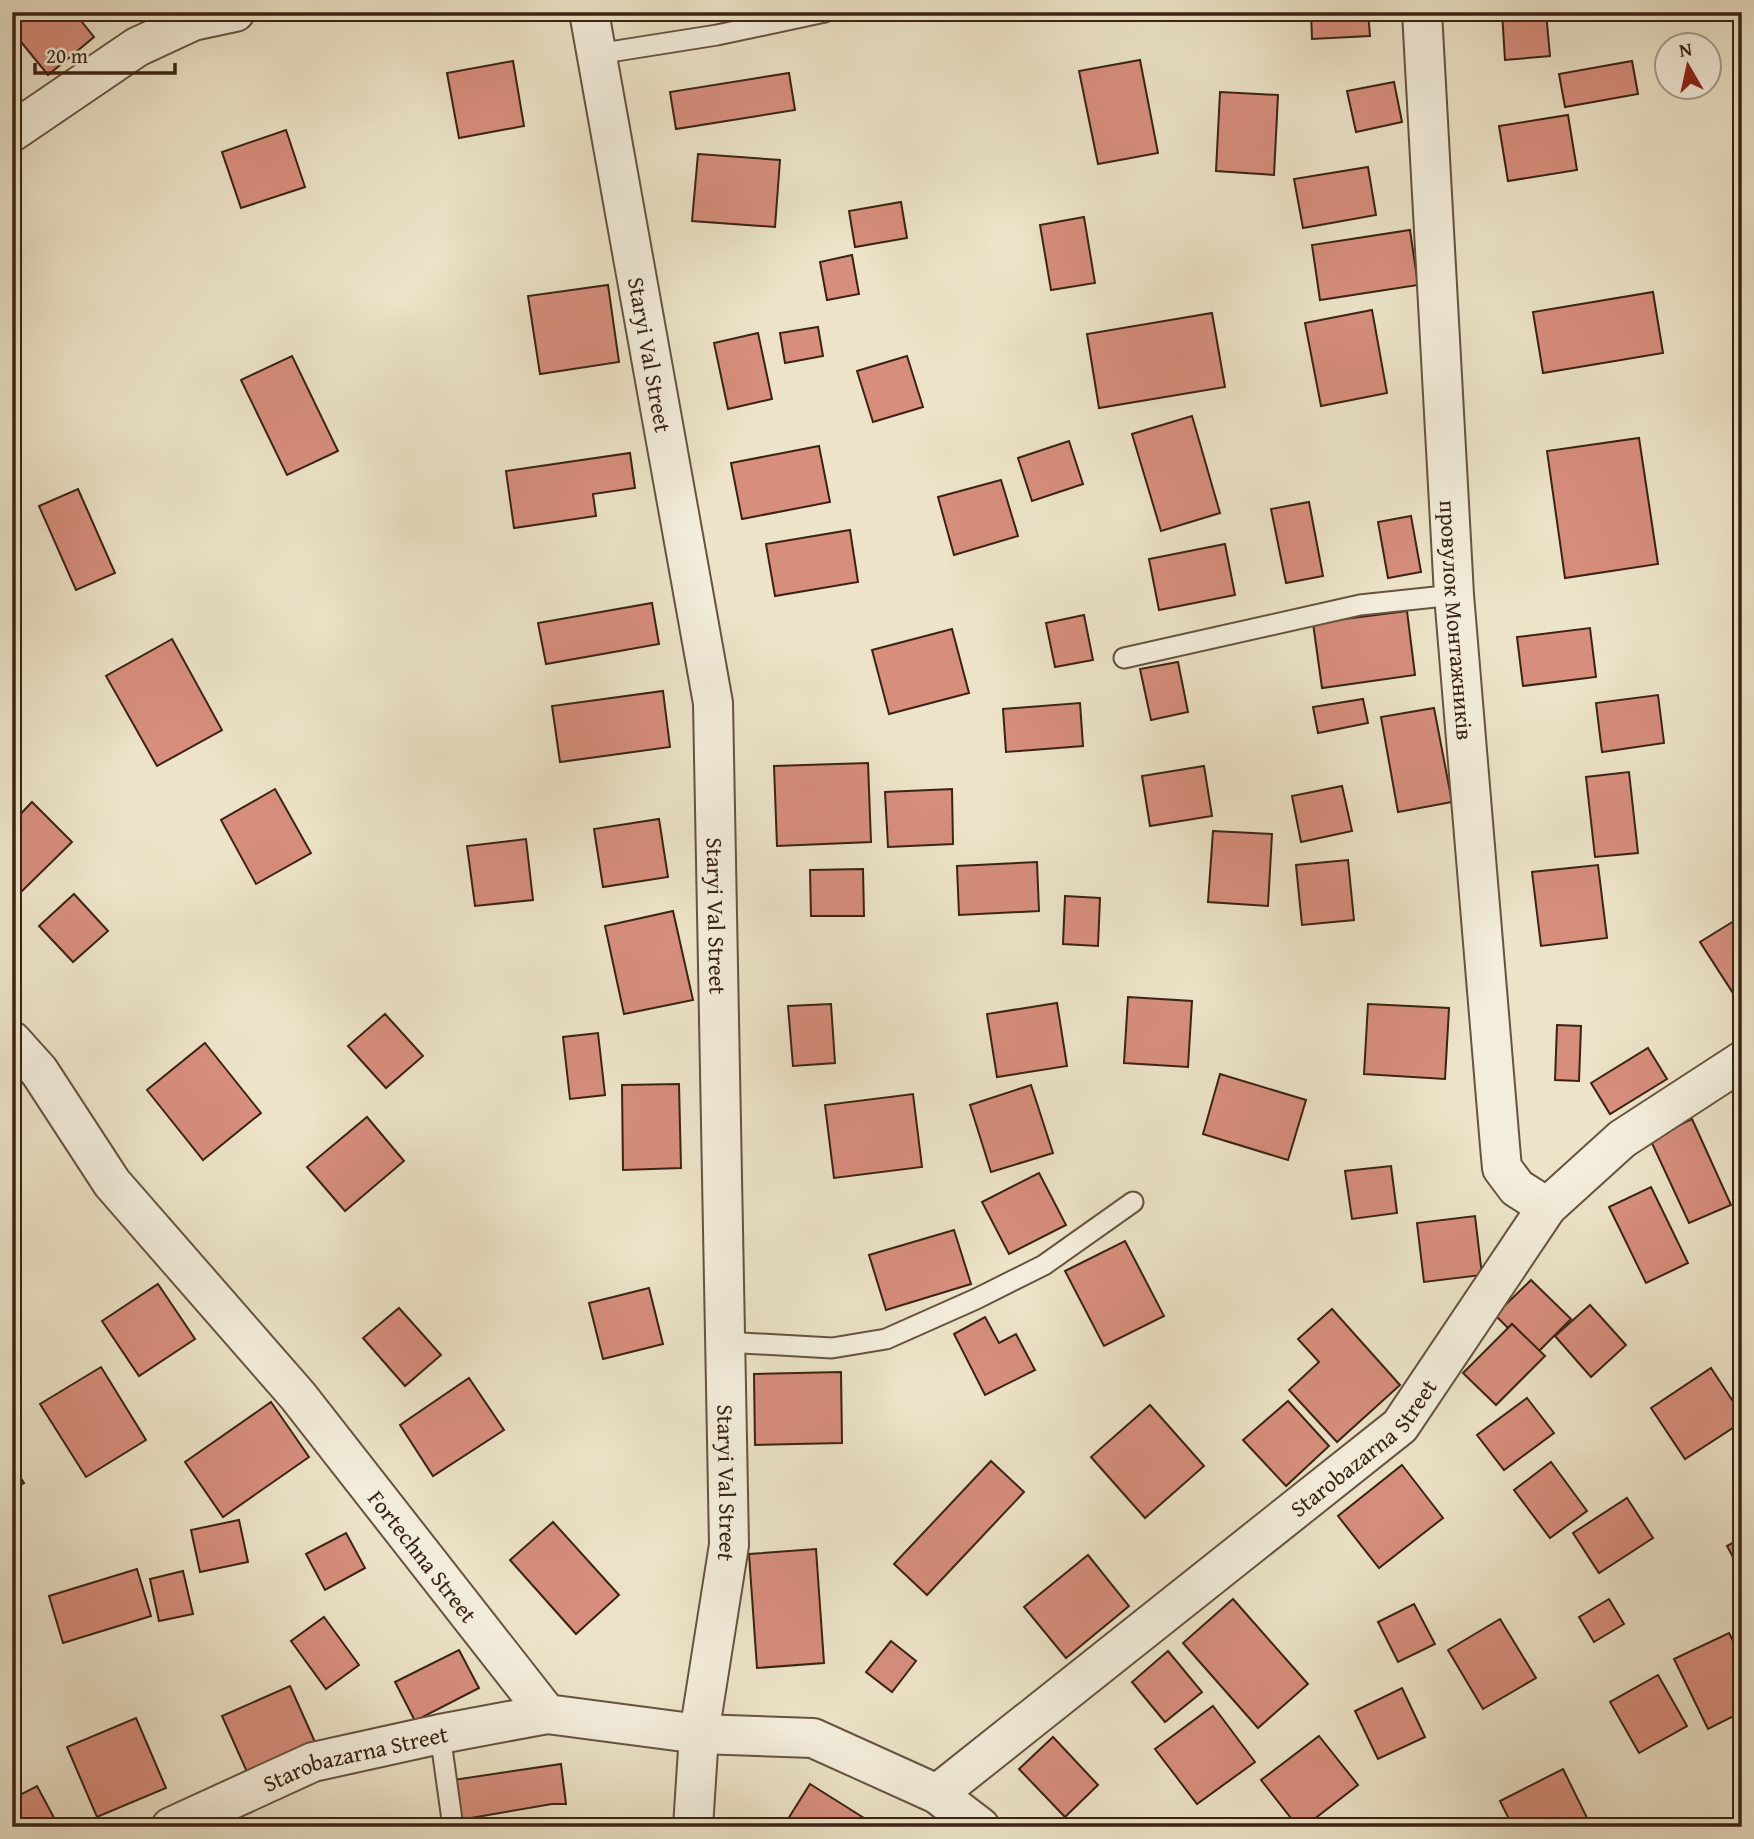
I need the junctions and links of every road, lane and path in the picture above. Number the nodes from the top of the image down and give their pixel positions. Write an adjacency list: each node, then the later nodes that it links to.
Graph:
1 (235, 12): 6 (street)
2 (589, 12): 5 (street, Staryi Val Street)
3 (825, 12): 5 (lane)
4 (1422, 12): 7 (street, провулок Монтажників)
5 (597, 54): 13 (street, Staryi Val Street)
6 (12, 132)
7 (1454, 595): 8 (lane); 12 (street, провулок Монтажників)
8 (1125, 658)
9 (12, 1041): 14 (street, Fortechna Street)
10 (1742, 1061): 12 (street, Starobazarna Street)
11 (1133, 1202): 13 (lane)
12 (1547, 1207): 17 (street, Starobazarna Street)
13 (725, 1342): 16 (street, Staryi Val Street)
14 (547, 1714): 15 (street, Starobazarna Street); 16 (street)
15 (440, 1734): 18 (street, Starobazarna Street); 19 (lane)
16 (698, 1734): 17 (street); 20 (street, Staryi Val Street)
17 (937, 1794): 21 (street)
18 (171, 1827)
19 (453, 1827)
20 (693, 1827)
21 (980, 1827)

